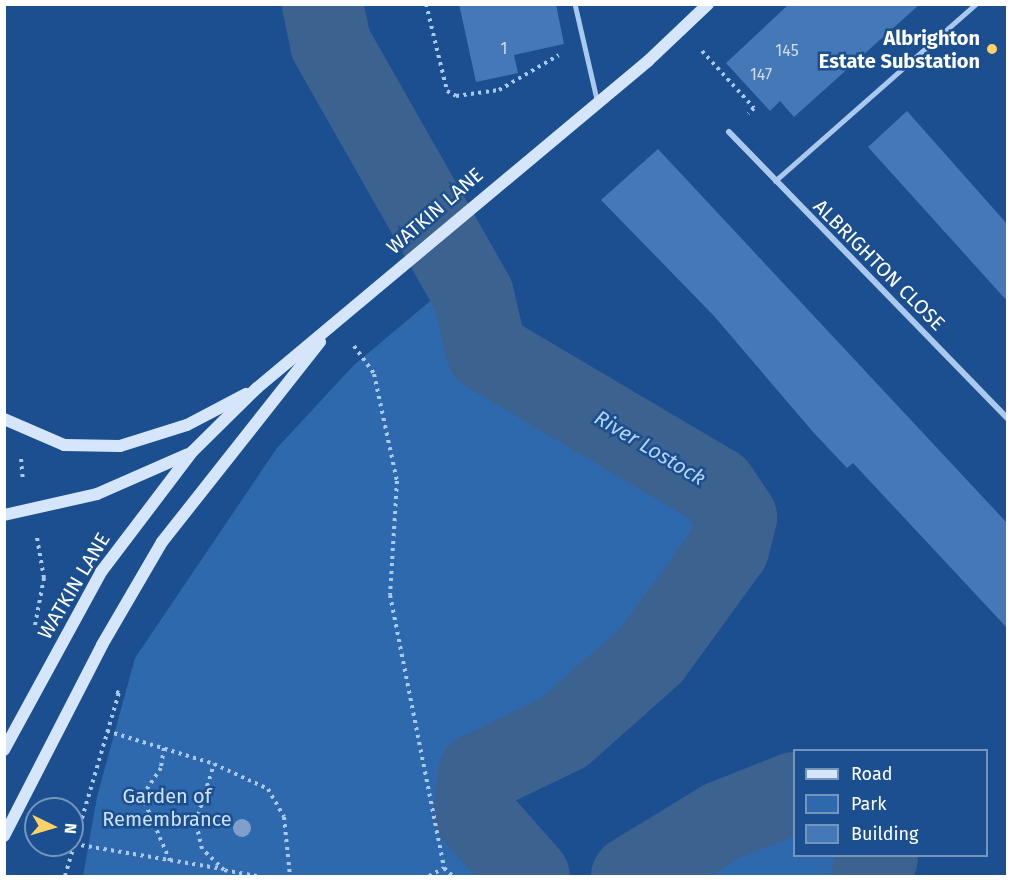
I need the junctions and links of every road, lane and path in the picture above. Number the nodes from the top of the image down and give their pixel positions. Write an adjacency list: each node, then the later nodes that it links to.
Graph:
1 (426, 4): 6 (path)
2 (575, 4): 6 (lane)
3 (708, 4): 5 (main road, WATKIN LANE)
4 (976, 4): 9 (lane)
5 (682, 28): 7 (main road, WATKIN LANE); 8 (path)
6 (585, 45): 7 (lane)
7 (597, 99): 10 (main road, WATKIN LANE)
8 (729, 132): 9 (street, ALBRIGHTON CLOSE)
9 (774, 182): 13 (street, ALBRIGHTON CLOSE)
10 (335, 322): 11 (main road, WATKIN LANE); 19 (main road); 29 (path)
11 (257, 388): 14 (main road); 15 (main road, WATKIN LANE)
12 (4, 419): 14 (main road)
13 (1008, 419)
14 (21, 426): 16 (path)
15 (192, 452): 16 (main road, WATKIN LANE); 18 (main road, WATKIN LANE)
16 (30, 510): 17 (main road, WATKIN LANE); 18 (path)
17 (4, 515)
18 (54, 656): 22 (main road, WATKIN LANE)
19 (86, 674): 20 (path); 25 (main road)
20 (107, 731): 21 (path); 24 (path)
21 (164, 748): 23 (path); 28 (path)
22 (4, 750)
23 (214, 764): 30 (path); 33 (path)
24 (84, 810)
25 (4, 836)
26 (84, 846): 28 (path)
27 (70, 857): 31 (path)
28 (170, 861): 30 (path)
29 (444, 868): 34 (path); 35 (path)
30 (224, 870): 32 (path)
31 (65, 876)
32 (257, 876)
33 (290, 876)
34 (429, 876)
35 (453, 876)

